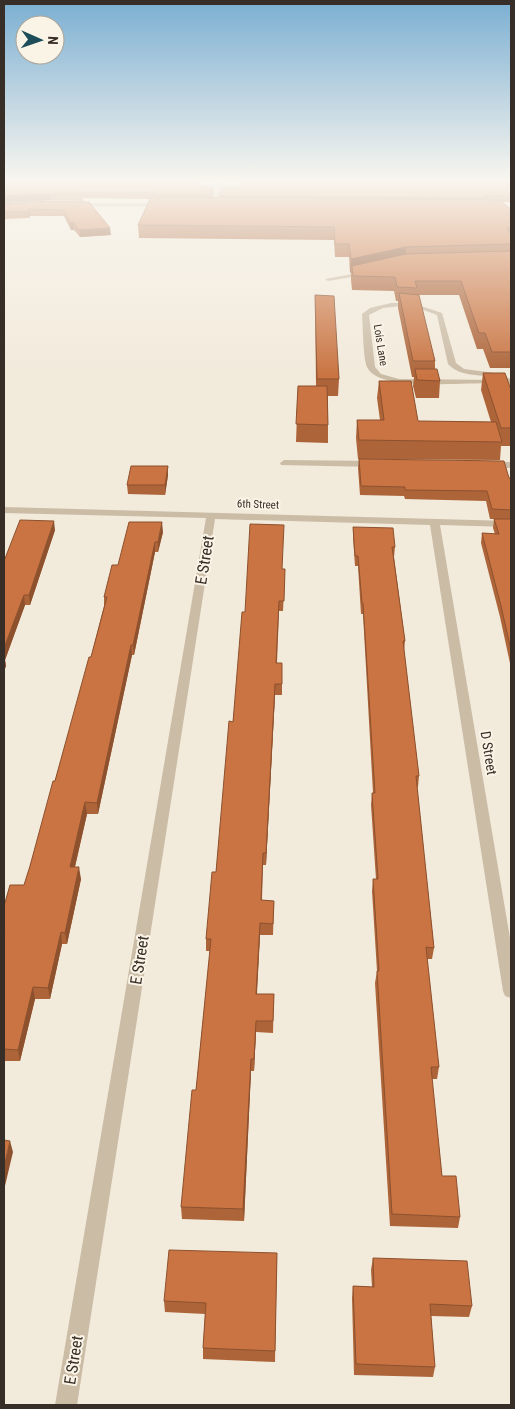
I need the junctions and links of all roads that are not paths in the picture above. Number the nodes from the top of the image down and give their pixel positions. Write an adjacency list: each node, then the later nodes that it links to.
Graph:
1 (379, 270): 2 (street)
2 (328, 279)
3 (511, 382): 3 (street, Lois Lane)
4 (284, 463): 5 (street)
5 (383, 464)
6 (482, 465): 7 (street)
7 (511, 465)
8 (4, 510): 9 (street, 6th Street)
9 (211, 515): 10 (street, 6th Street); 13 (street, E Street)
10 (434, 521): 11 (street, 6th Street); 12 (street, D Street)
11 (511, 524)
12 (511, 991)
13 (66, 1405)

